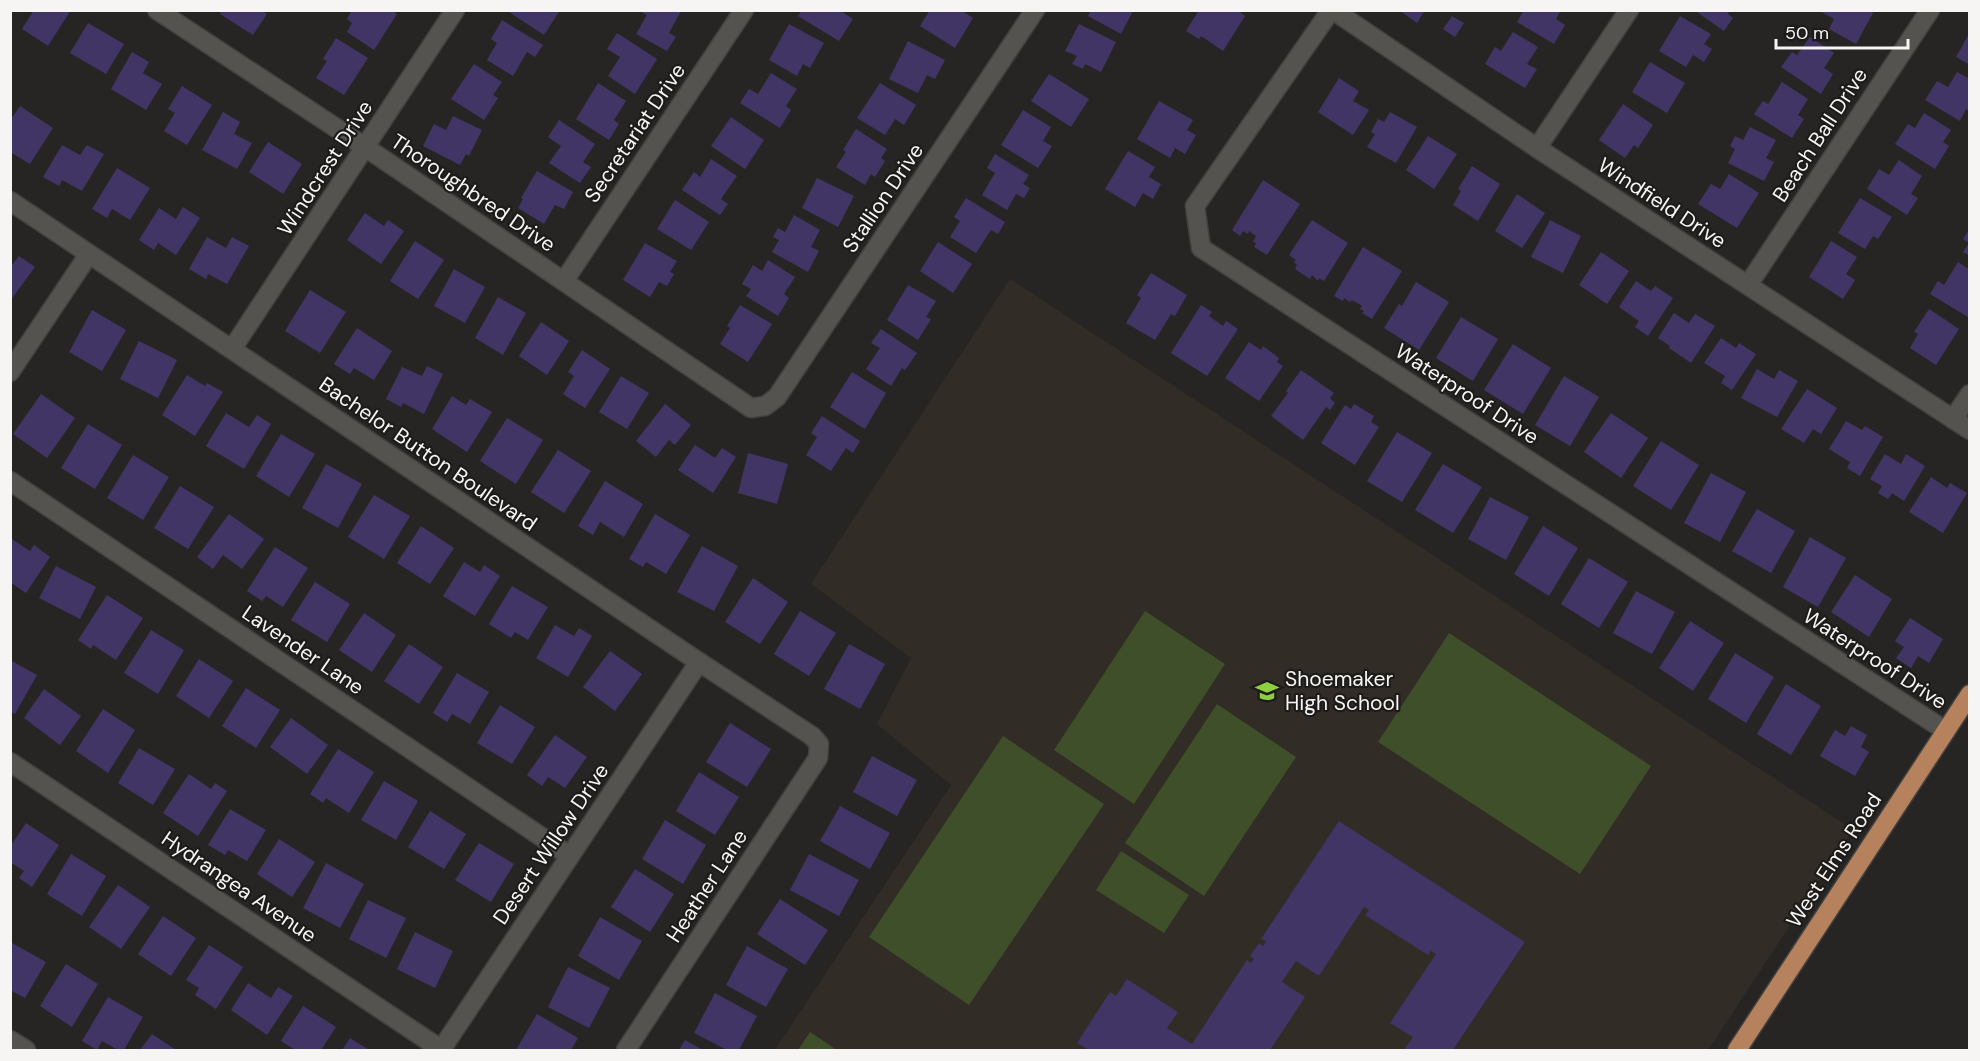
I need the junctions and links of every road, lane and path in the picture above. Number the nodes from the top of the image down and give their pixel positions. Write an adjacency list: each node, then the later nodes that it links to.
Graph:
1 (455, 10): 8 (street, Windcrest Drive)
2 (744, 10): 12 (street, Secretariat Drive)
3 (1035, 10): 17 (street, Stallion Drive)
4 (1332, 10): 9 (street, Windfield Drive); 23 (street, Waterproof Drive)
5 (1629, 10): 9 (street)
6 (1930, 10): 13 (street, Beach Ball Drive)
7 (160, 11): 8 (street, Thoroughbred Drive)
8 (365, 147): 12 (street, Thoroughbred Drive); 14 (street, Windcrest Drive)
9 (1538, 148): 13 (street, Windfield Drive)
10 (10, 201): 11 (street, Bachelor Button Boulevard)
11 (89, 254): 14 (street, Bachelor Button Boulevard); 15 (street)
12 (564, 281): 17 (street, Thoroughbred Drive)
13 (1748, 285): 18 (street, Windfield Drive)
14 (232, 349): 21 (street, Bachelor Button Boulevard)
15 (10, 372)
16 (1970, 394): 18 (street)
17 (765, 406)
18 (1953, 419): 19 (street, Windfield Drive)
19 (1970, 430)
20 (10, 481): 26 (street, Lavender Lane)
21 (699, 663): 24 (street, Bachelor Button Boulevard); 26 (street, Desert Willow Drive)
22 (1970, 694): 23 (main road, West Elms Road)
23 (1946, 731): 31 (main road, West Elms Road)
24 (819, 744): 30 (street, Heather Lane)
25 (10, 762): 29 (street, Hydrangea Avenue)
26 (570, 856): 29 (street, Desert Willow Drive)
27 (10, 1040): 28 (street)
28 (26, 1050)
29 (441, 1050)
30 (626, 1050)
31 (1737, 1050)

